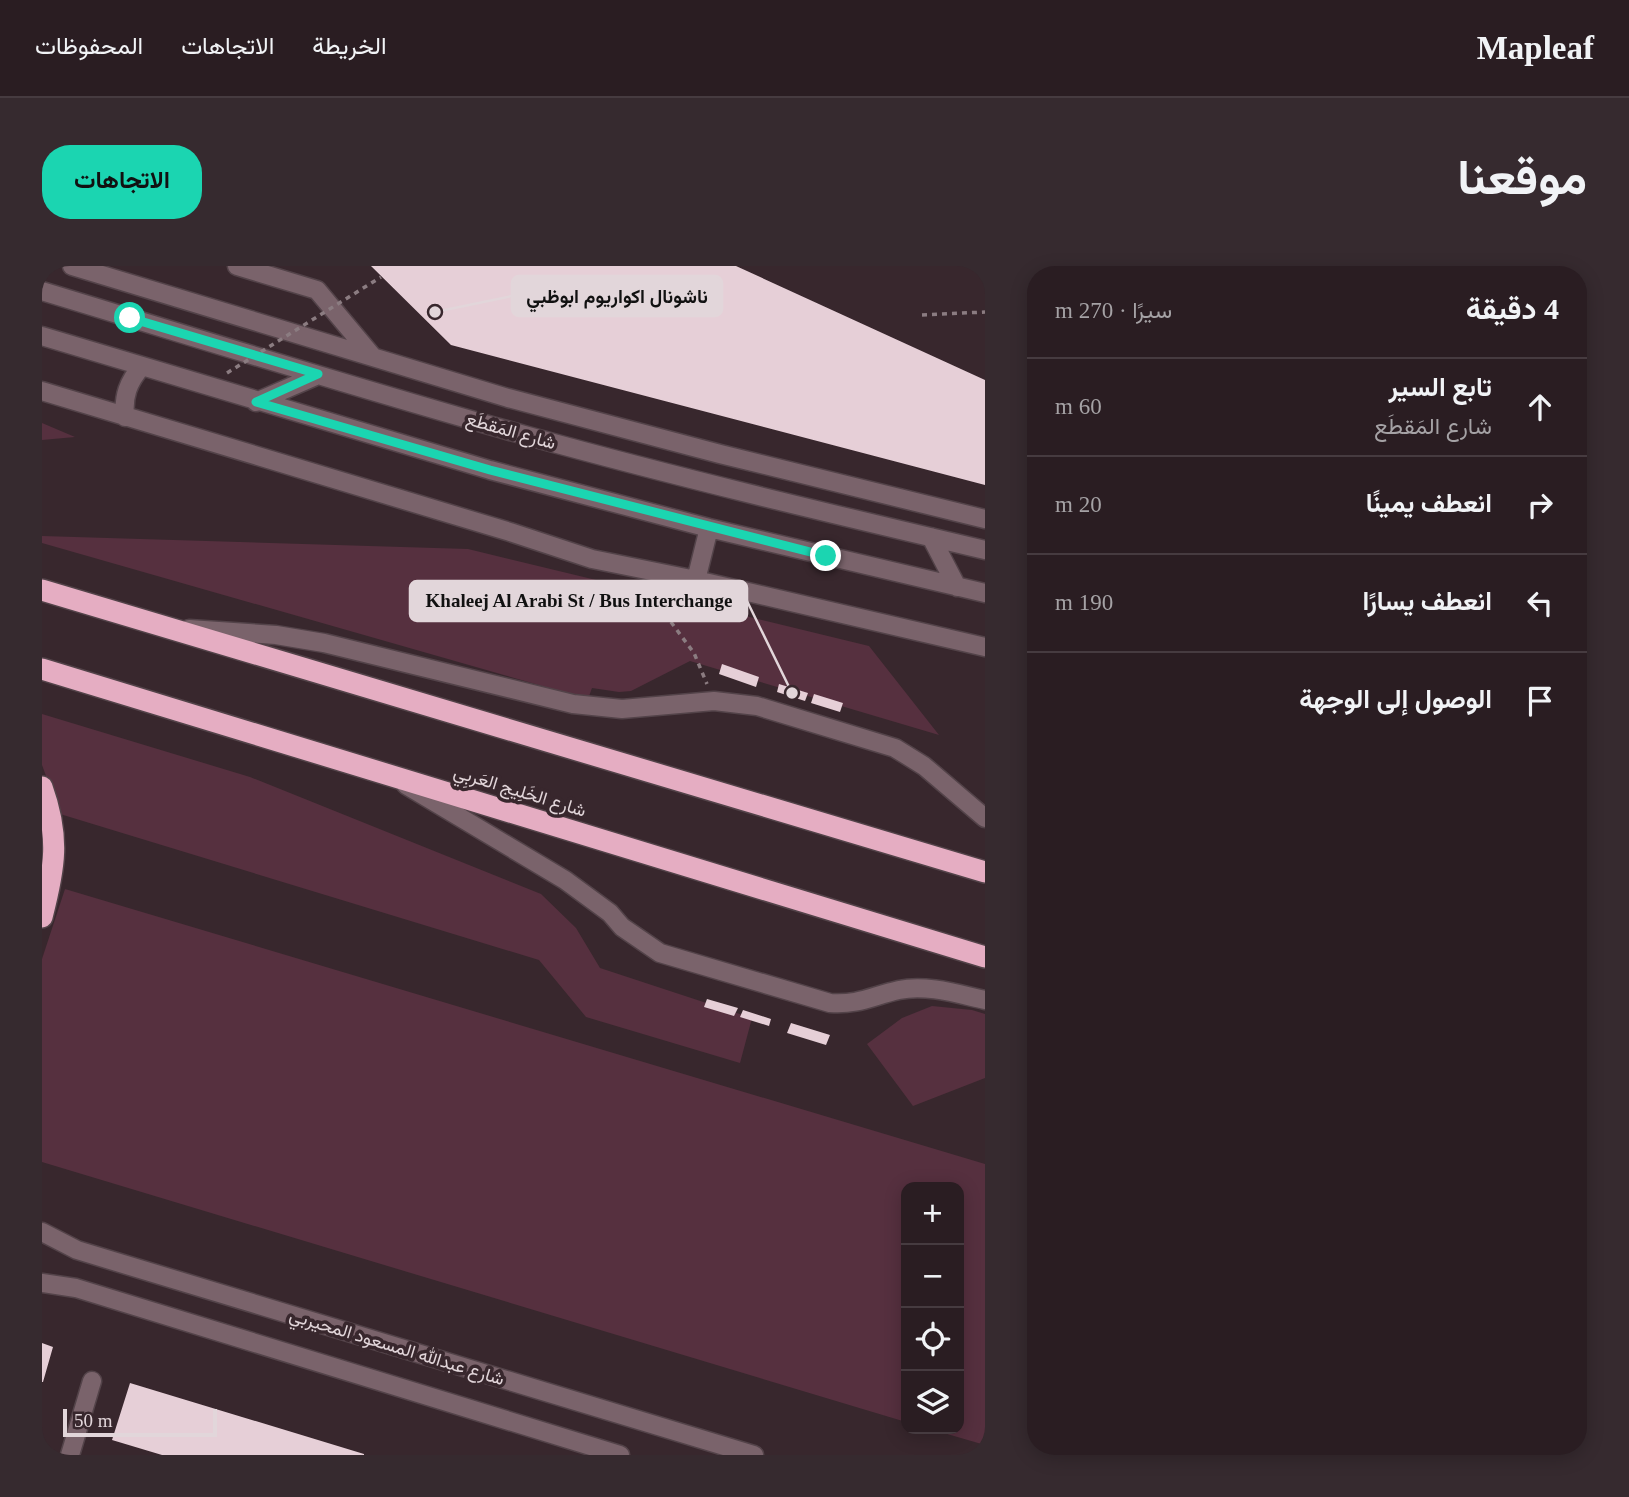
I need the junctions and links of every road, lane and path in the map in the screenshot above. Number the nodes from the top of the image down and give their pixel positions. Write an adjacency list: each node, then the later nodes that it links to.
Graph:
1 (72, 266): 8 (street, شارع المَقطَع)
2 (237, 266): 8 (street)
3 (381, 277): 10 (path, bridge)
4 (42, 291): 11 (street, شارع المَقطَع)
5 (985, 312): 6 (path)
6 (922, 315)
7 (42, 337): 9 (street)
8 (374, 359): 15 (street, شارع المَقطَع)
9 (142, 366): 13 (street); 14 (street)
10 (227, 373)
11 (318, 374): 13 (street); 18 (street, شارع المَقطَع)
12 (42, 391): 14 (street)
13 (256, 402): 17 (street)
14 (125, 417): 20 (street)
15 (923, 504): 16 (street, شارع المَقطَع); 18 (street)
16 (985, 519)
17 (709, 528): 21 (street); 22 (street)
18 (923, 535): 19 (street, شارع المَقطَع); 22 (street)
19 (985, 550)
20 (642, 569): 21 (street); 28 (path)
21 (696, 580): 26 (street)
22 (957, 586): 24 (street)
23 (42, 590): 25 (highway)
24 (985, 593)
25 (177, 628): 28 (street); 32 (highway)
26 (985, 647)
27 (42, 669): 29 (highway, شارع الخَلِيج العَربِي)
28 (714, 701): 31 (street)
29 (391, 775): 34 (highway, شارع الخَلِيج العَربِي); 35 (street)
30 (42, 787): 33 (highway)
31 (985, 818)
32 (985, 872)
33 (42, 917)
34 (985, 957)
35 (985, 1000)
36 (42, 1232): 41 (street, شارع عبدالله المسعود المحيربي)
37 (42, 1283): 40 (street)
38 (92, 1381): 39 (street)
39 (69, 1455)
40 (620, 1455)
41 (754, 1455)

